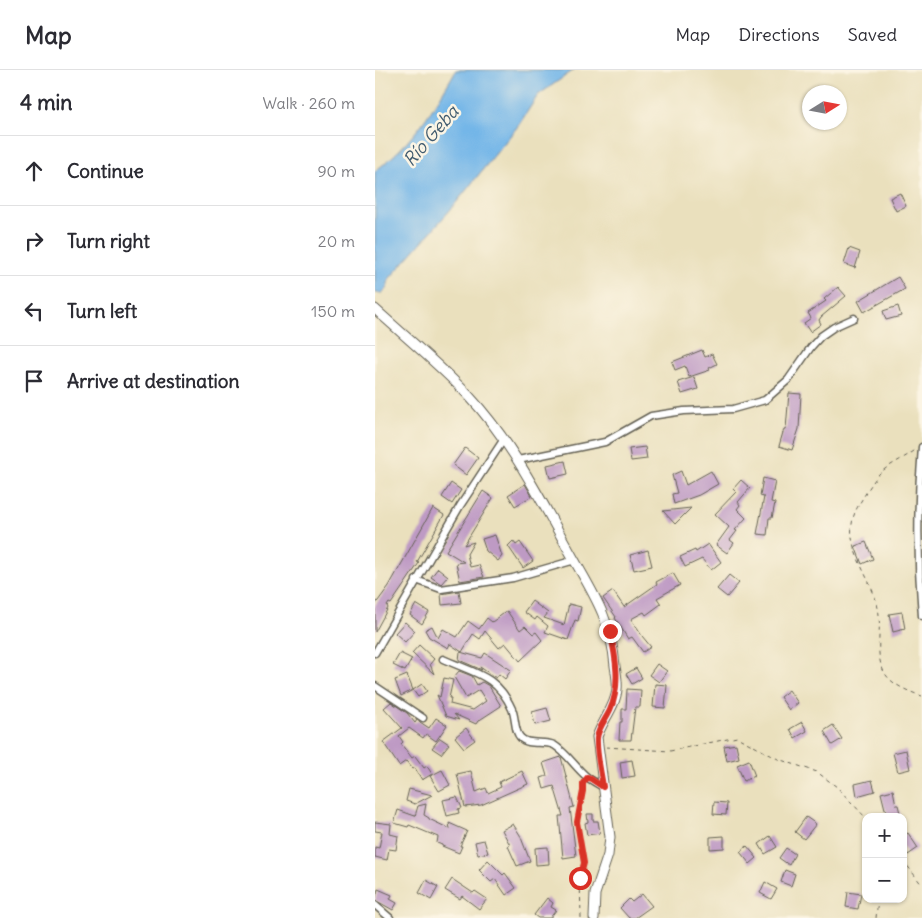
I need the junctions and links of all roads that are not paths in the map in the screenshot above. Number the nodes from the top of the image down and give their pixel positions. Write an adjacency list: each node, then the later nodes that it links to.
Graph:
1 (375, 309): 3 (street)
2 (854, 318): 5 (street)
3 (504, 439): 5 (street); 7 (street)
4 (920, 447): 8 (street)
5 (518, 460): 6 (street)
6 (575, 560): 7 (street); 13 (street)
7 (416, 580): 9 (street)
8 (922, 616)
9 (375, 653)
10 (443, 659): 13 (street)
11 (375, 686): 12 (street)
12 (423, 718)
13 (603, 787): 16 (street)
14 (375, 905): 15 (street)
15 (390, 918)
16 (594, 918)

